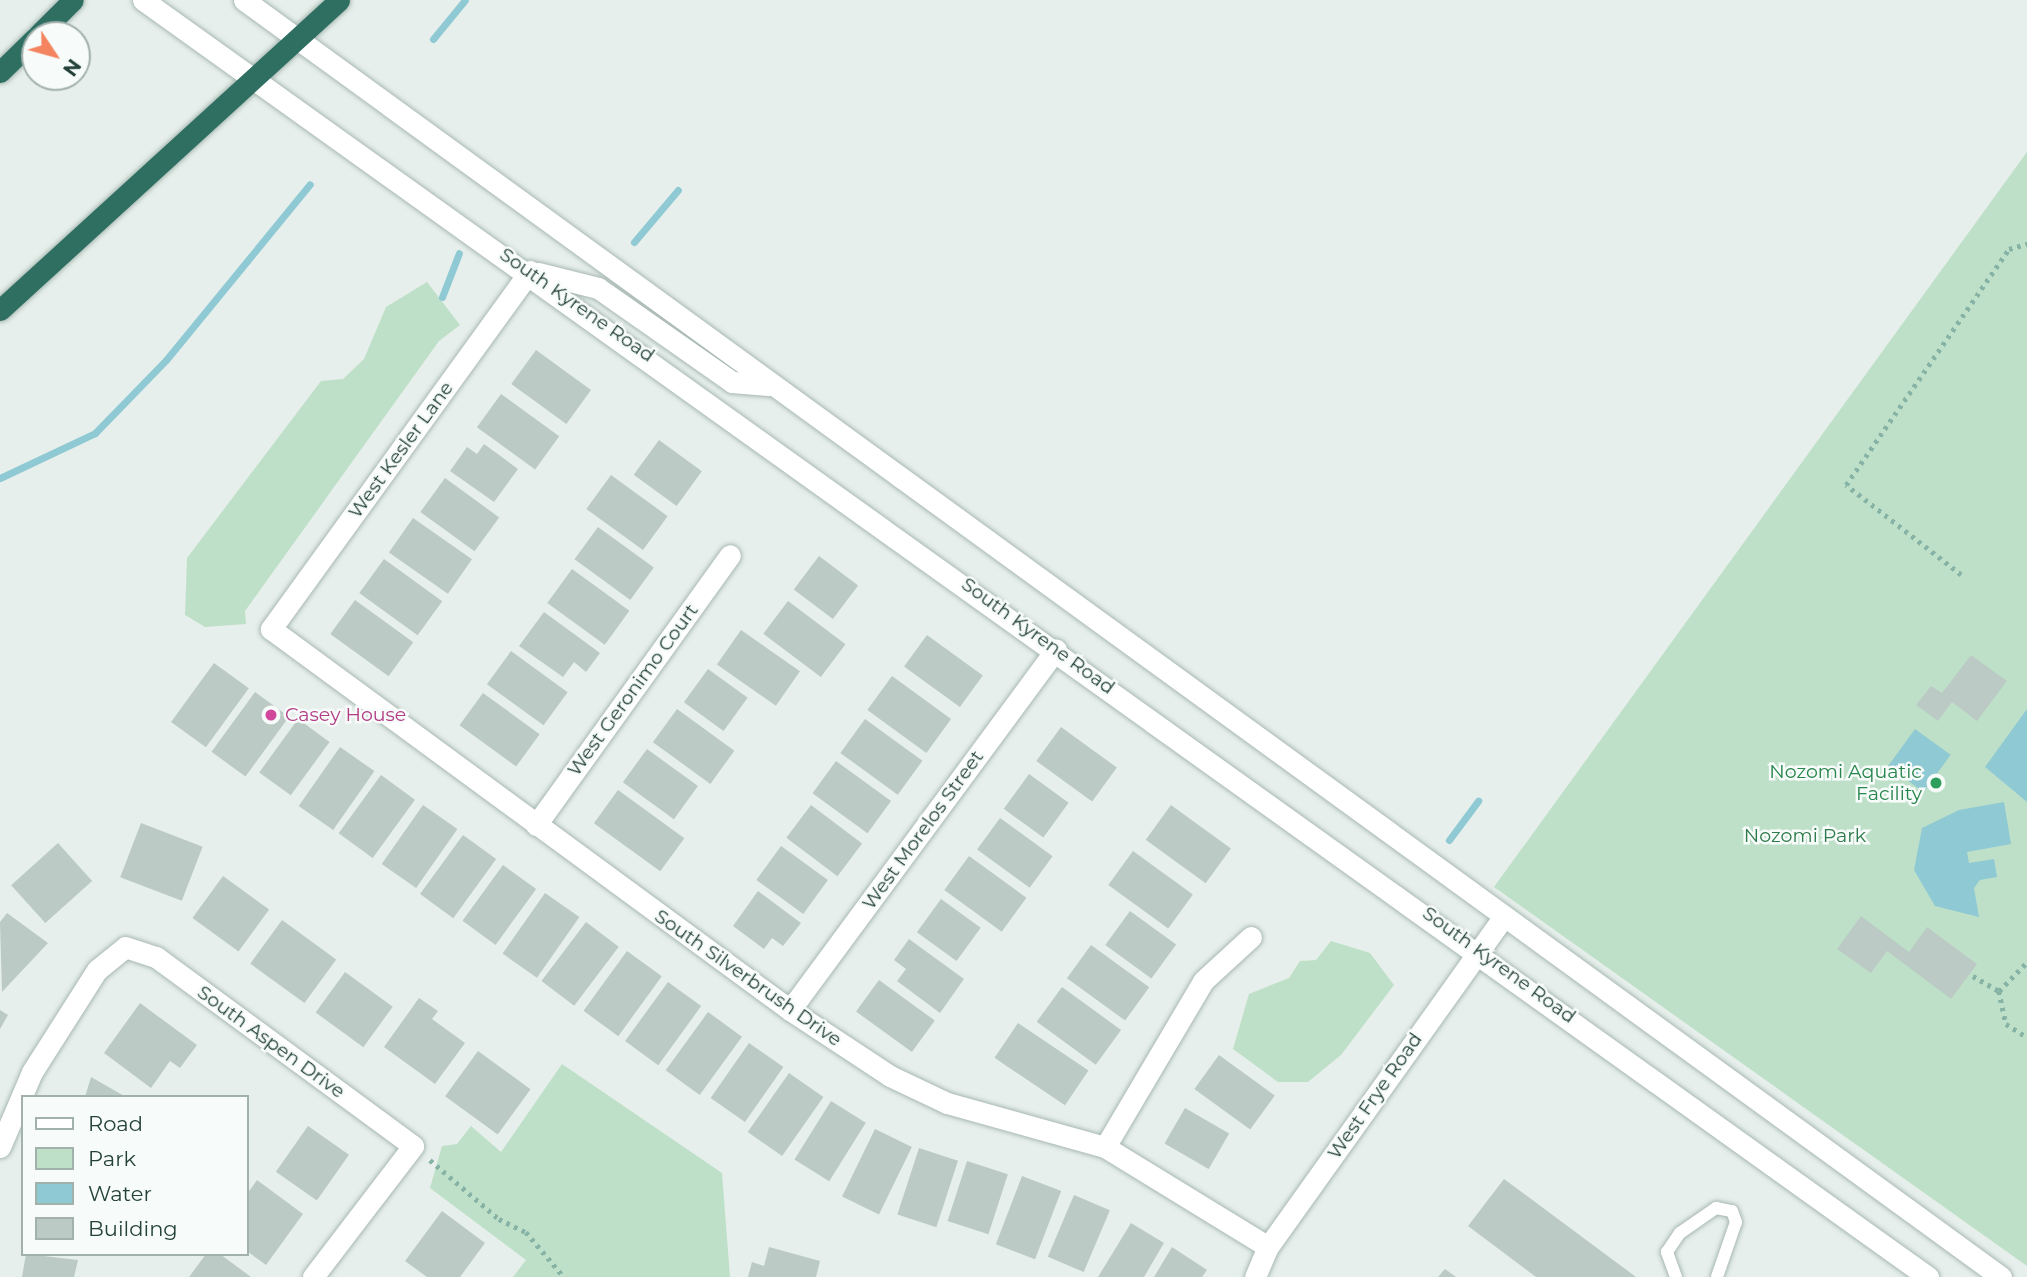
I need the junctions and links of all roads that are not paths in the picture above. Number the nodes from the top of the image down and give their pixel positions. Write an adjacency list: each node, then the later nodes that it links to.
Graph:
1 (73, 0): 5 (highway)
2 (144, 0): 9 (main road, South Kyrene Road)
3 (338, 0): 6 (highway)
4 (247, 2): 6 (main road, South Kyrene Road)
5 (51, 21)
6 (299, 40): 9 (highway); 12 (main road, South Kyrene Road)
7 (21, 51): 8 (highway)
8 (0, 72)
9 (255, 81): 10 (main road, South Kyrene Road); 11 (highway)
10 (530, 271): 12 (main road); 14 (main road, West Kesler Lane); 15 (main road, South Kyrene Road)
11 (0, 310)
12 (770, 385): 17 (main road, South Kyrene Road)
13 (730, 555): 16 (main road, West Geronimo Court)
14 (271, 629): 16 (main road, South Silverbrush Drive)
15 (1056, 649): 19 (main road, South Kyrene Road); 20 (main road, West Morelos Street)
16 (536, 825): 20 (main road, South Silverbrush Drive)
17 (1503, 918): 19 (main road, West Frye Road); 31 (main road, South Kyrene Road)
18 (1251, 937): 24 (main road)
19 (1479, 950): 25 (main road, West Frye Road); 30 (main road, South Kyrene Road)
20 (790, 1010): 24 (main road, South Silverbrush Drive)
21 (25, 1095): 26 (main road, South Aspen Drive)
22 (21, 1104): 23 (main road, South Aspen Drive)
23 (0, 1147)
24 (1105, 1147): 25 (main road, South Silverbrush Drive)
25 (1268, 1247): 27 (main road, West Frye Road)
26 (313, 1277)
27 (1255, 1277)
28 (1676, 1277): 29 (lane)
29 (1717, 1277)
30 (1928, 1277)
31 (2001, 1277)

